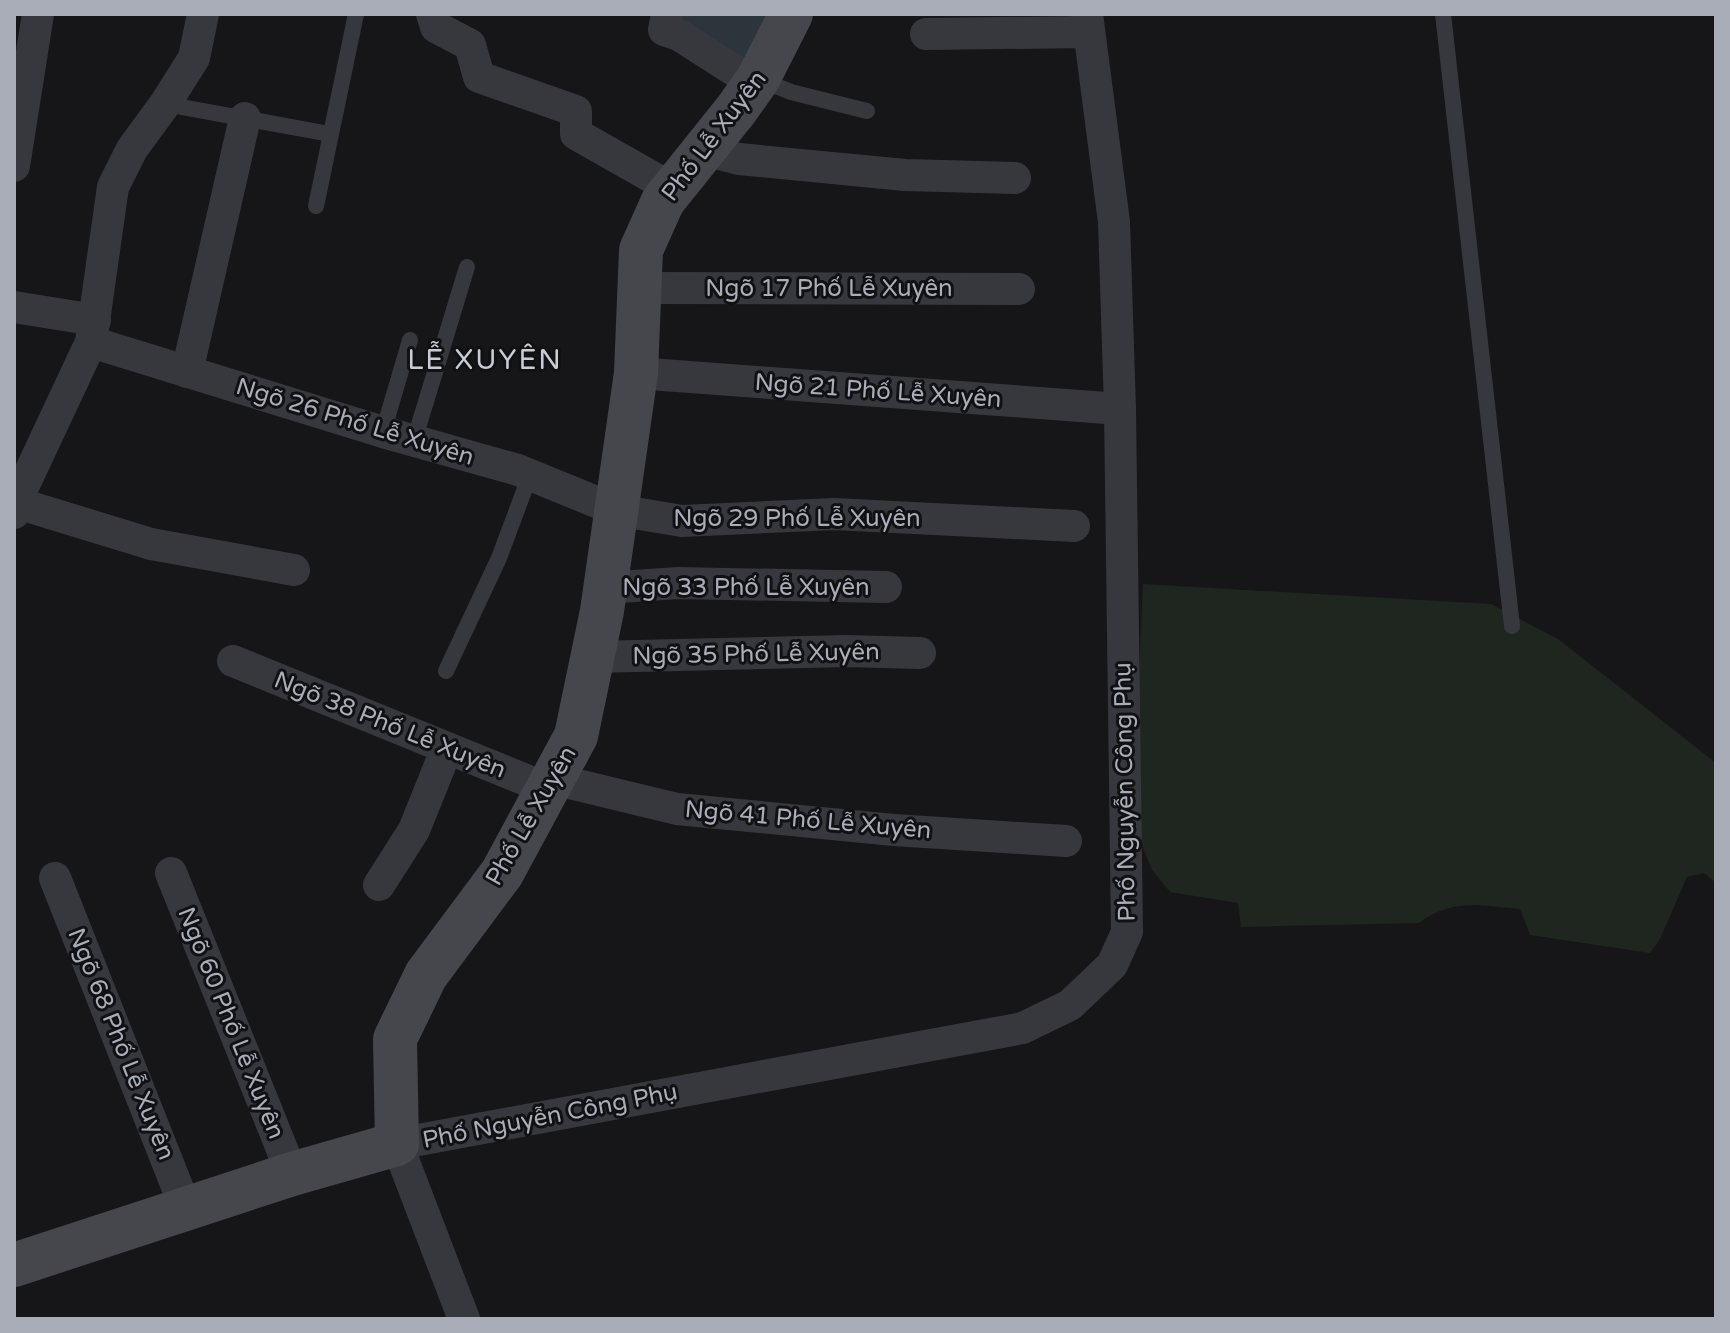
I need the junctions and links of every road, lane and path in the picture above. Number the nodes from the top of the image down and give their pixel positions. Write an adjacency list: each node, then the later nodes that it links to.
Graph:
1 (38, 14): 16 (street)
2 (203, 14): 11 (street)
3 (356, 14): 14 (lane)
4 (432, 14): 18 (street)
5 (667, 14): 10 (street)
6 (791, 14): 10 (street, Phố Lễ Xuyên)
7 (1443, 14): 38 (lane)
8 (1088, 23): 9 (street); 28 (street, Phố Nguyễn Công Phụ)
9 (926, 34)
10 (756, 81): 12 (lane); 15 (street, Phố Lễ Xuyên)
11 (165, 104): 13 (lane); 24 (street)
12 (867, 111)
13 (245, 118): 14 (lane); 26 (street)
14 (330, 134): 19 (lane)
15 (704, 150): 17 (street); 18 (street, Phố Lễ Xuyên)
16 (14, 166)
17 (1015, 178)
18 (673, 189): 21 (street, Phố Lễ Xuyên)
19 (316, 206)
20 (467, 267): 30 (lane)
21 (640, 288): 22 (street, Ngõ 17 Phố Lễ Xuyên); 27 (street, Phố Lễ Xuyên)
22 (1019, 289)
23 (14, 307): 24 (street, Ngõ 26 Phố Lễ Xuyên)
24 (93, 331): 26 (street, Ngõ 26 Phố Lễ Xuyên); 32 (street)
25 (410, 340): 29 (lane)
26 (187, 372): 29 (street, Ngõ 26 Phố Lễ Xuyên)
27 (636, 373): 28 (street, Ngõ 21 Phố Lễ Xuyên); 33 (street, Phố Lễ Xuyên)
28 (1120, 409): 49 (street, Phố Nguyễn Công Phụ)
29 (383, 432): 30 (street, Ngõ 26 Phố Lễ Xuyên)
30 (414, 441): 31 (street, Ngõ 26 Phố Lễ Xuyên)
31 (530, 475): 33 (street, Ngõ 26 Phố Lễ Xuyên); 42 (lane)
32 (16, 508): 35 (street)
33 (616, 510): 34 (street, Ngõ 29 Phố Lễ Xuyên); 37 (street, Phố Lễ Xuyên)
34 (1074, 526)
35 (294, 570)
36 (886, 587): 37 (street, Ngõ 33 Phố Lễ Xuyên)
37 (605, 588): 40 (street, Phố Lễ Xuyên)
38 (1512, 626)
39 (920, 653): 40 (street, Ngõ 35 Phố Lễ Xuyên)
40 (593, 657): 44 (street, Phố Lễ Xuyên)
41 (233, 661): 43 (street, Ngõ 38 Phố Lễ Xuyên)
42 (446, 671)
43 (447, 748): 44 (street, Ngõ 38 Phố Lễ Xuyên); 48 (street)
44 (551, 784): 45 (street, Ngõ 41 Phố Lễ Xuyên); 49 (street, Phố Lễ Xuyên)
45 (1066, 841)
46 (171, 873): 50 (street, Ngõ 60 Phố Lễ Xuyên)
47 (55, 878): 51 (street, Ngõ 68 Phố Lễ Xuyên)
48 (379, 885)
49 (397, 1144): 50 (street); 53 (street)
50 (292, 1174): 51 (street)
51 (186, 1209): 52 (street)
52 (14, 1265)
53 (464, 1319)

